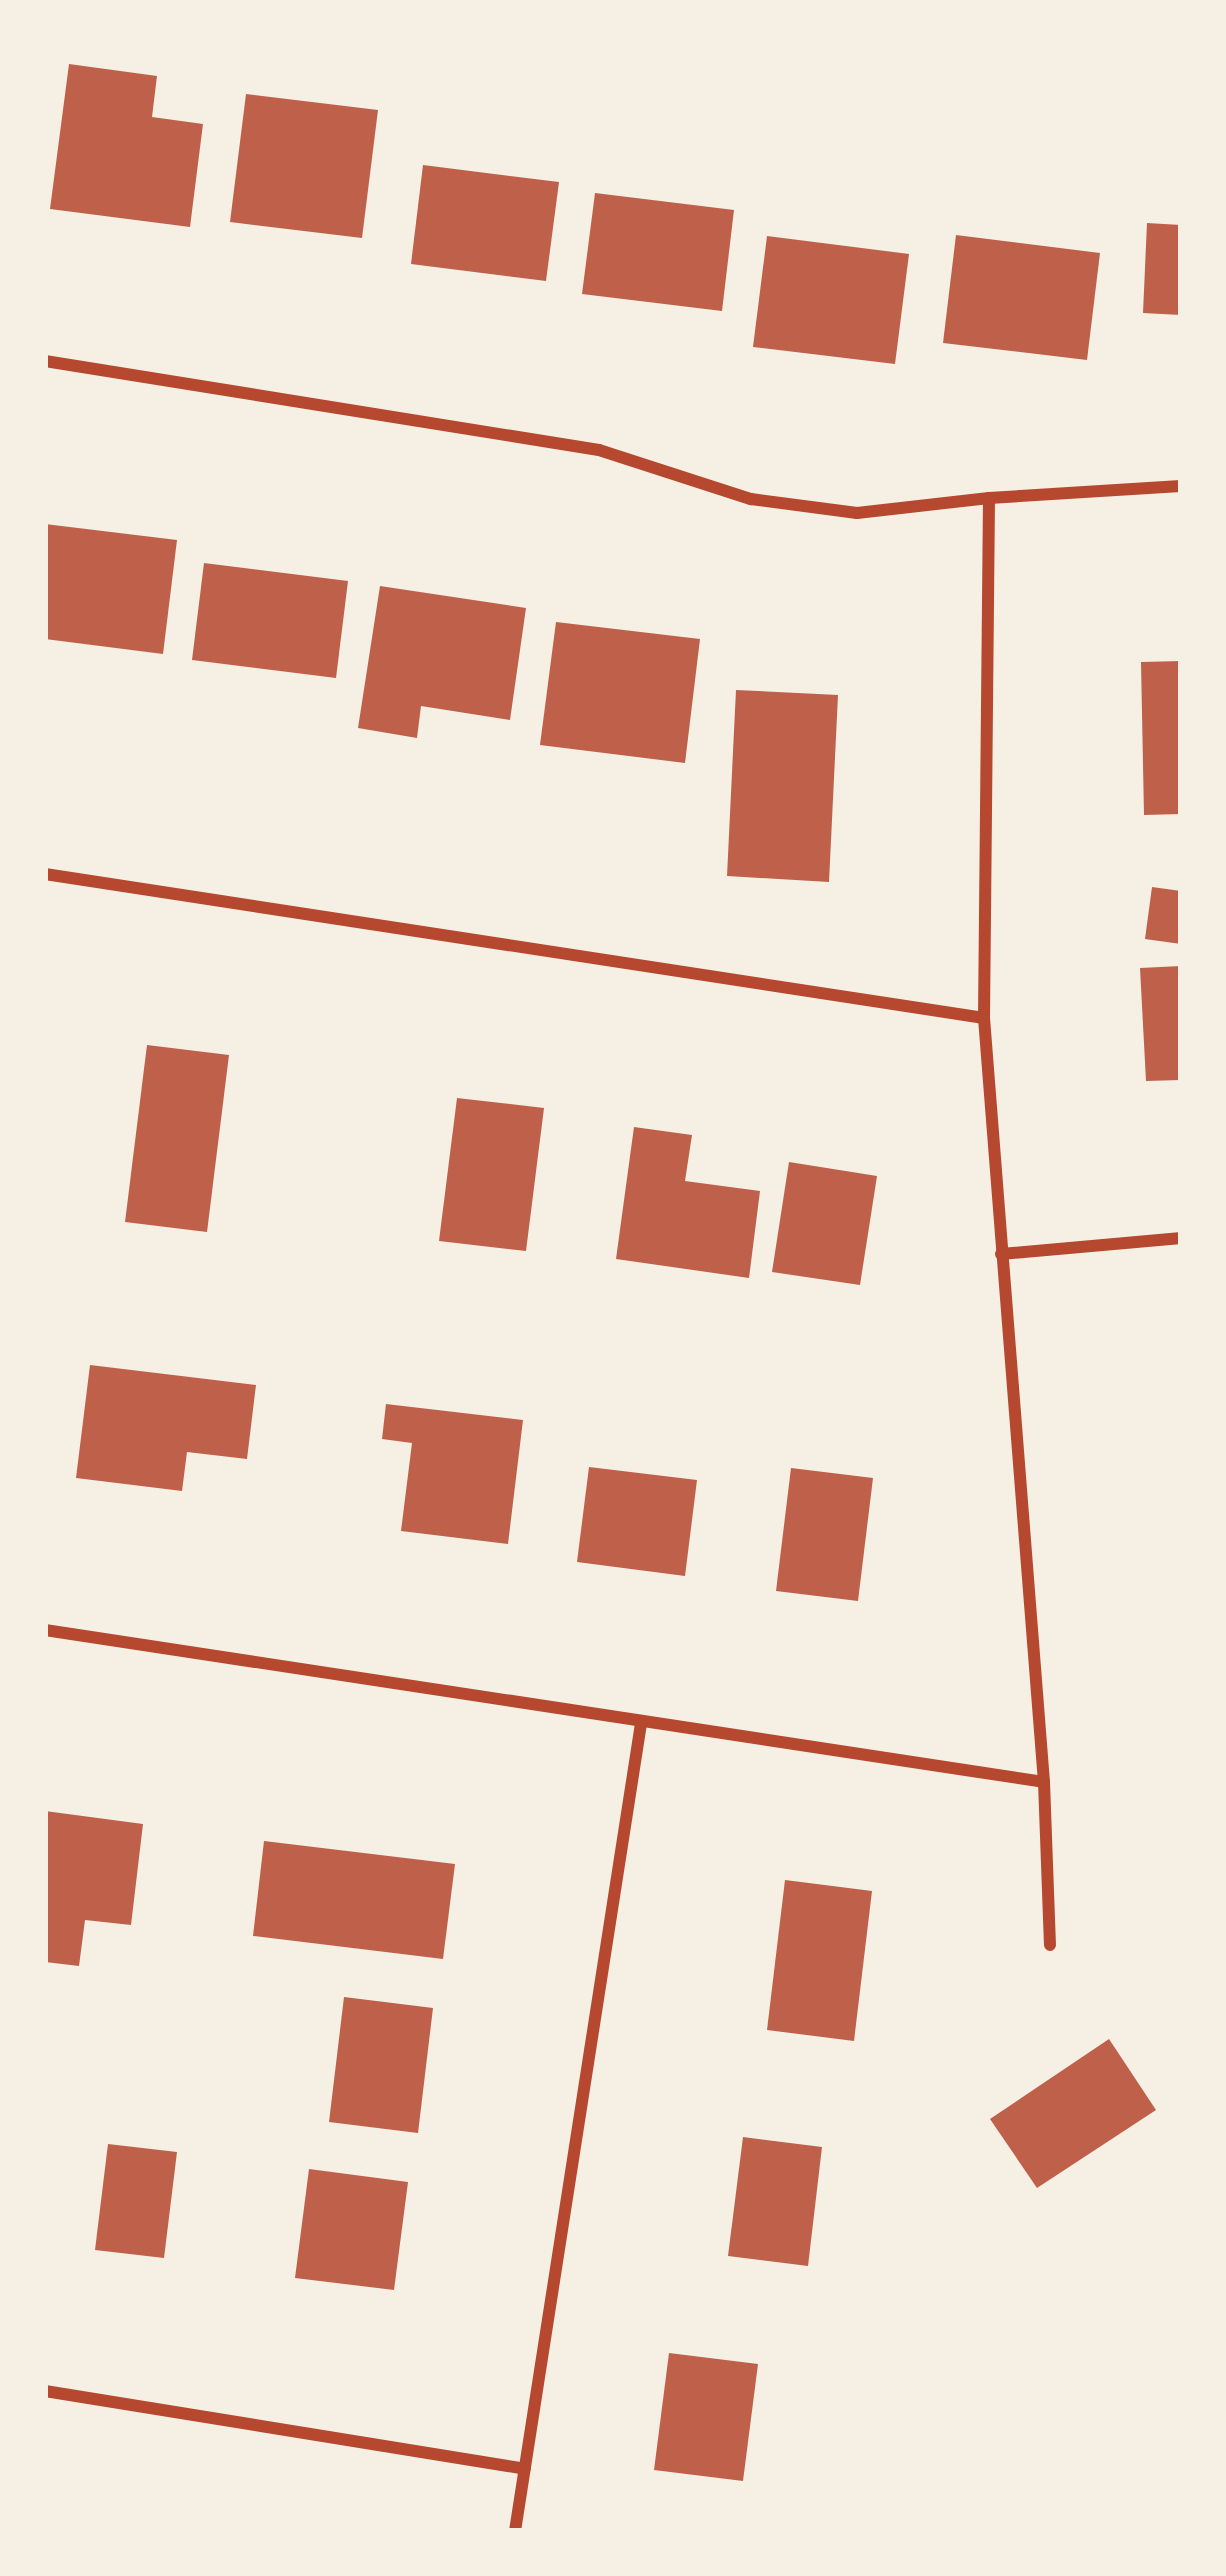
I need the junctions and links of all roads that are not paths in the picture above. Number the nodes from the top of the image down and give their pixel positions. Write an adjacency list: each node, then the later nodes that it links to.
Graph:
1 (45, 361): 3 (street)
2 (1181, 486): 3 (street)
3 (989, 498): 5 (street)
4 (45, 874): 5 (street)
5 (984, 1018): 7 (street)
6 (1181, 1238): 7 (street)
7 (1001, 1254): 10 (street)
8 (45, 1630): 9 (street)
9 (641, 1724): 10 (street); 13 (street)
10 (1043, 1782): 11 (street)
11 (1050, 1945)
12 (45, 2390): 13 (street)
13 (525, 2469): 14 (street)
14 (515, 2531)

